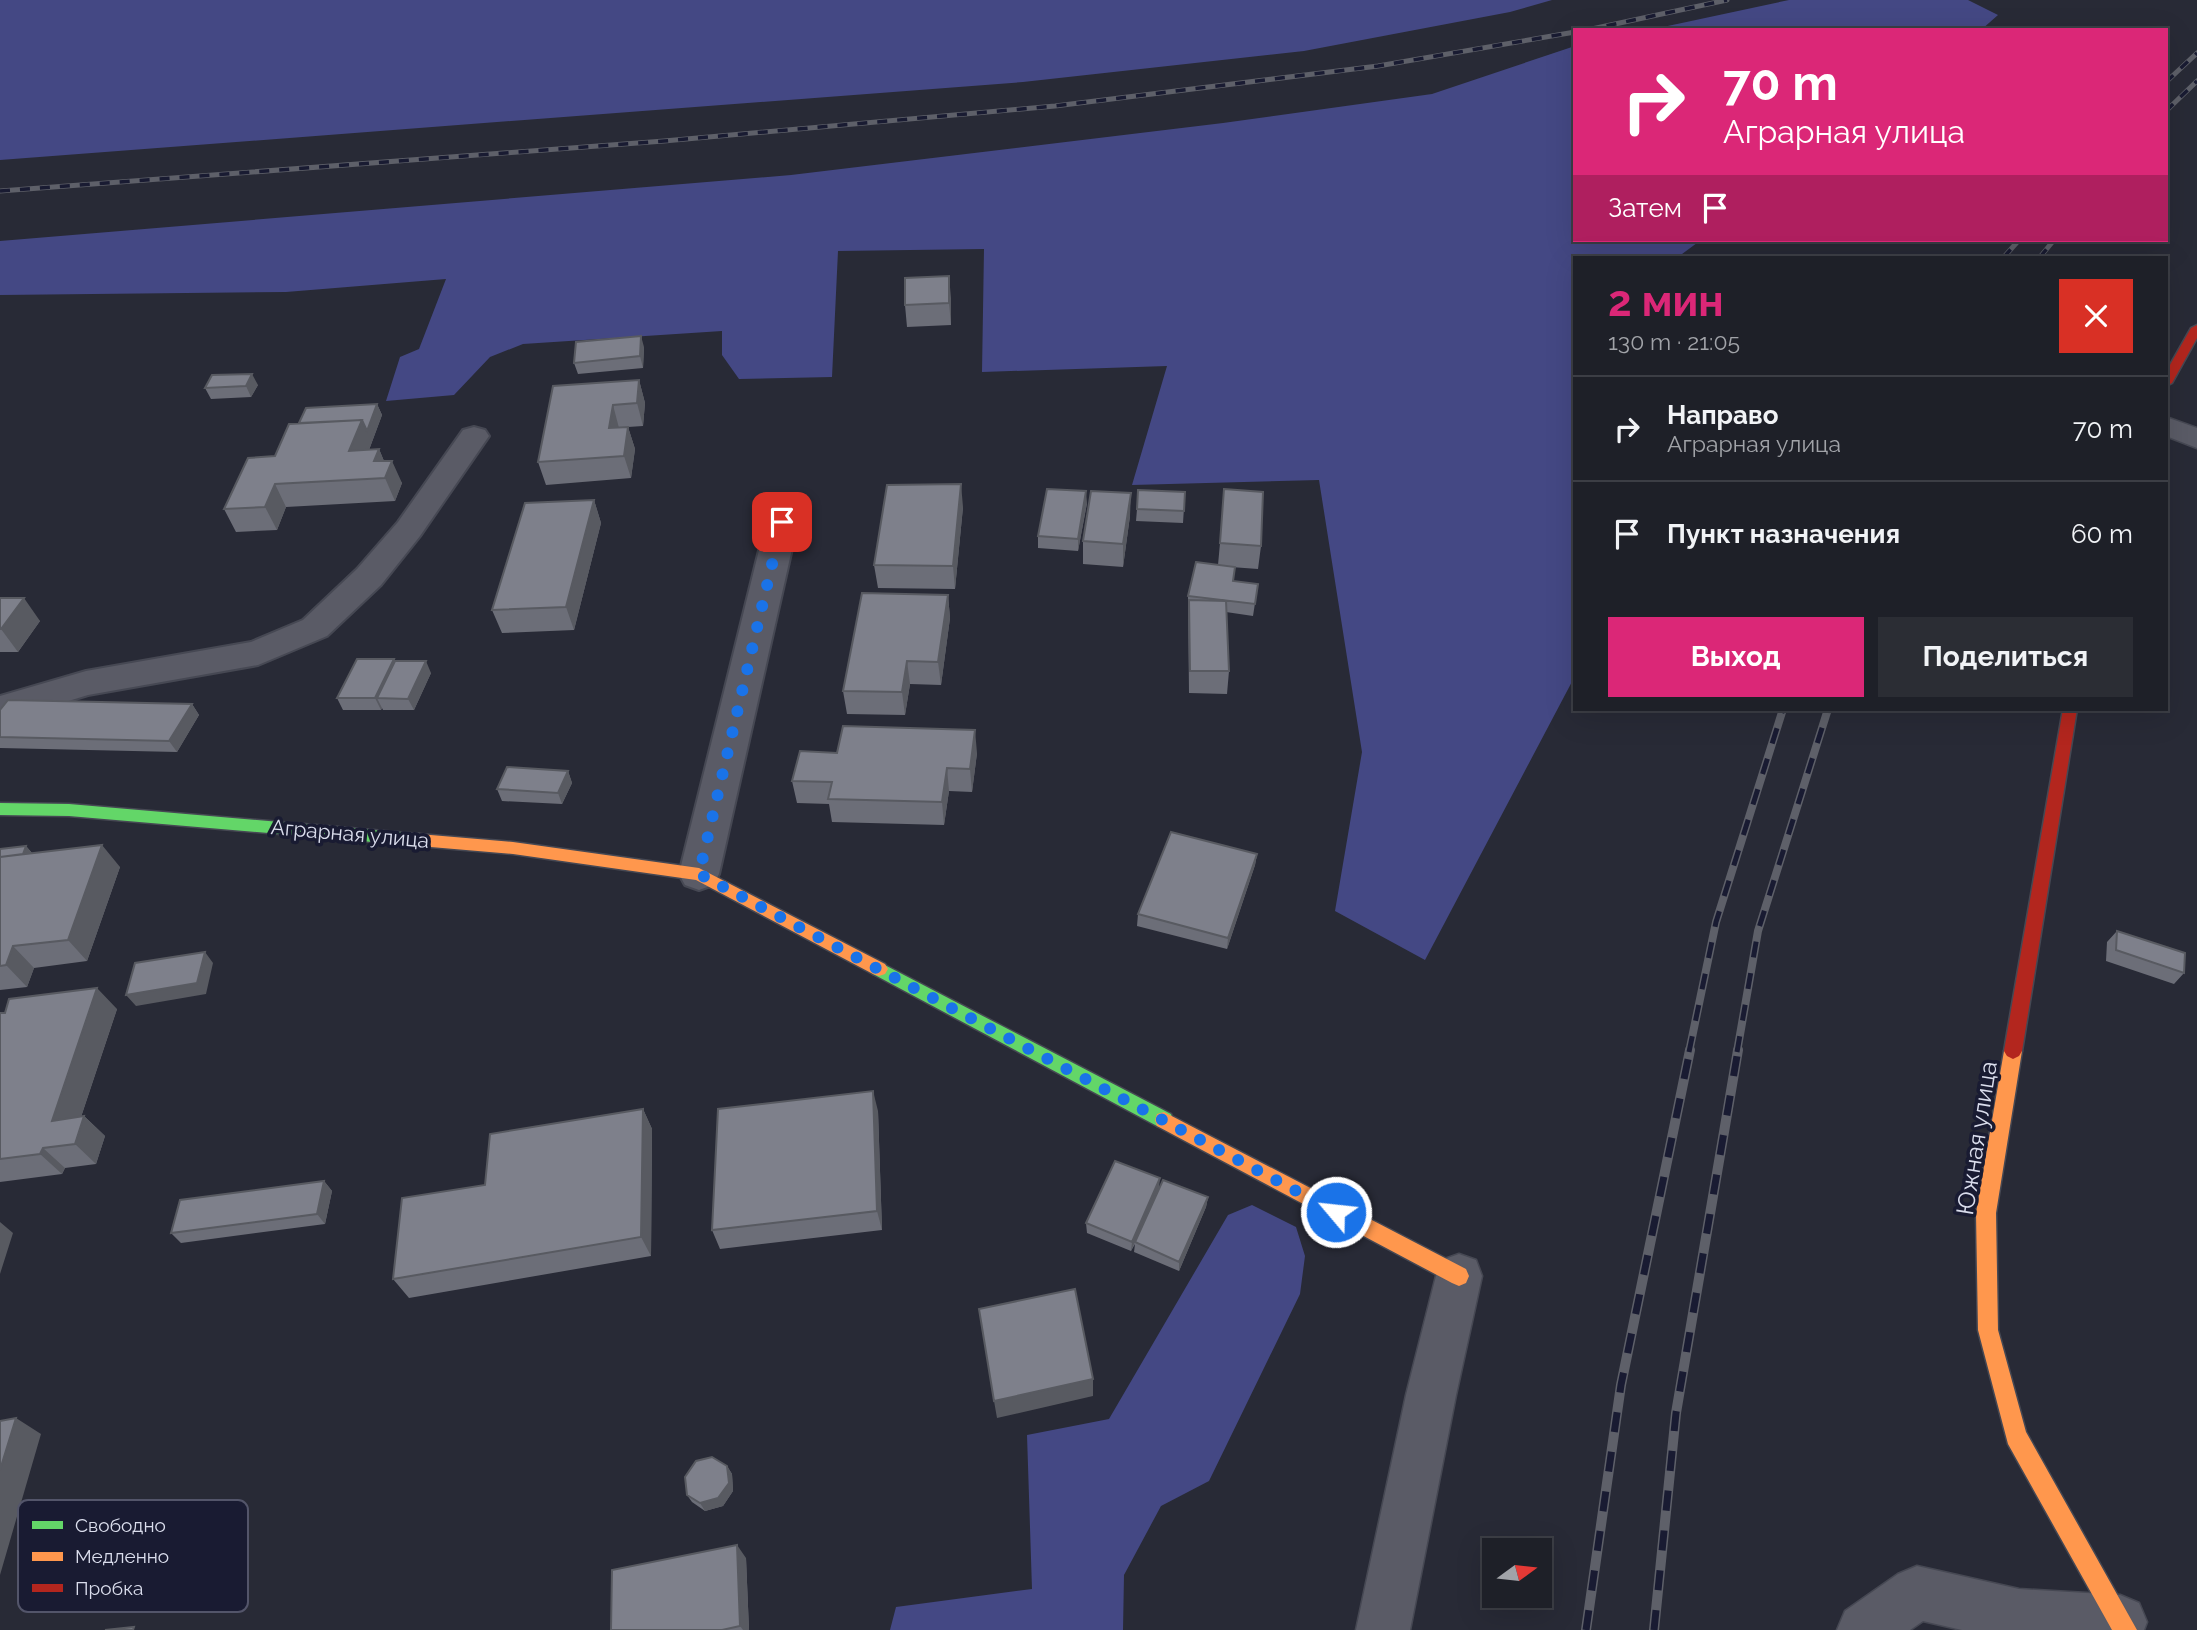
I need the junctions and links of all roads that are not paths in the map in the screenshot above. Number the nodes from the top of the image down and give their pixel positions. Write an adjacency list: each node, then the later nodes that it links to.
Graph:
1 (2197, 328): 2 (street)
2 (2168, 379)
3 (2168, 426): 5 (lane)
4 (474, 436): 7 (street)
5 (2197, 439)
6 (782, 522): 10 (street)
7 (0, 709)
8 (2070, 711): 12 (street, Южная улица)
9 (0, 808): 10 (street, Аграрная улица)
10 (699, 874): 11 (street, Аграрная улица)
11 (1459, 1276): 13 (lane)
12 (2122, 1626): 14 (lane)
13 (1384, 1630)
14 (1864, 1630)

